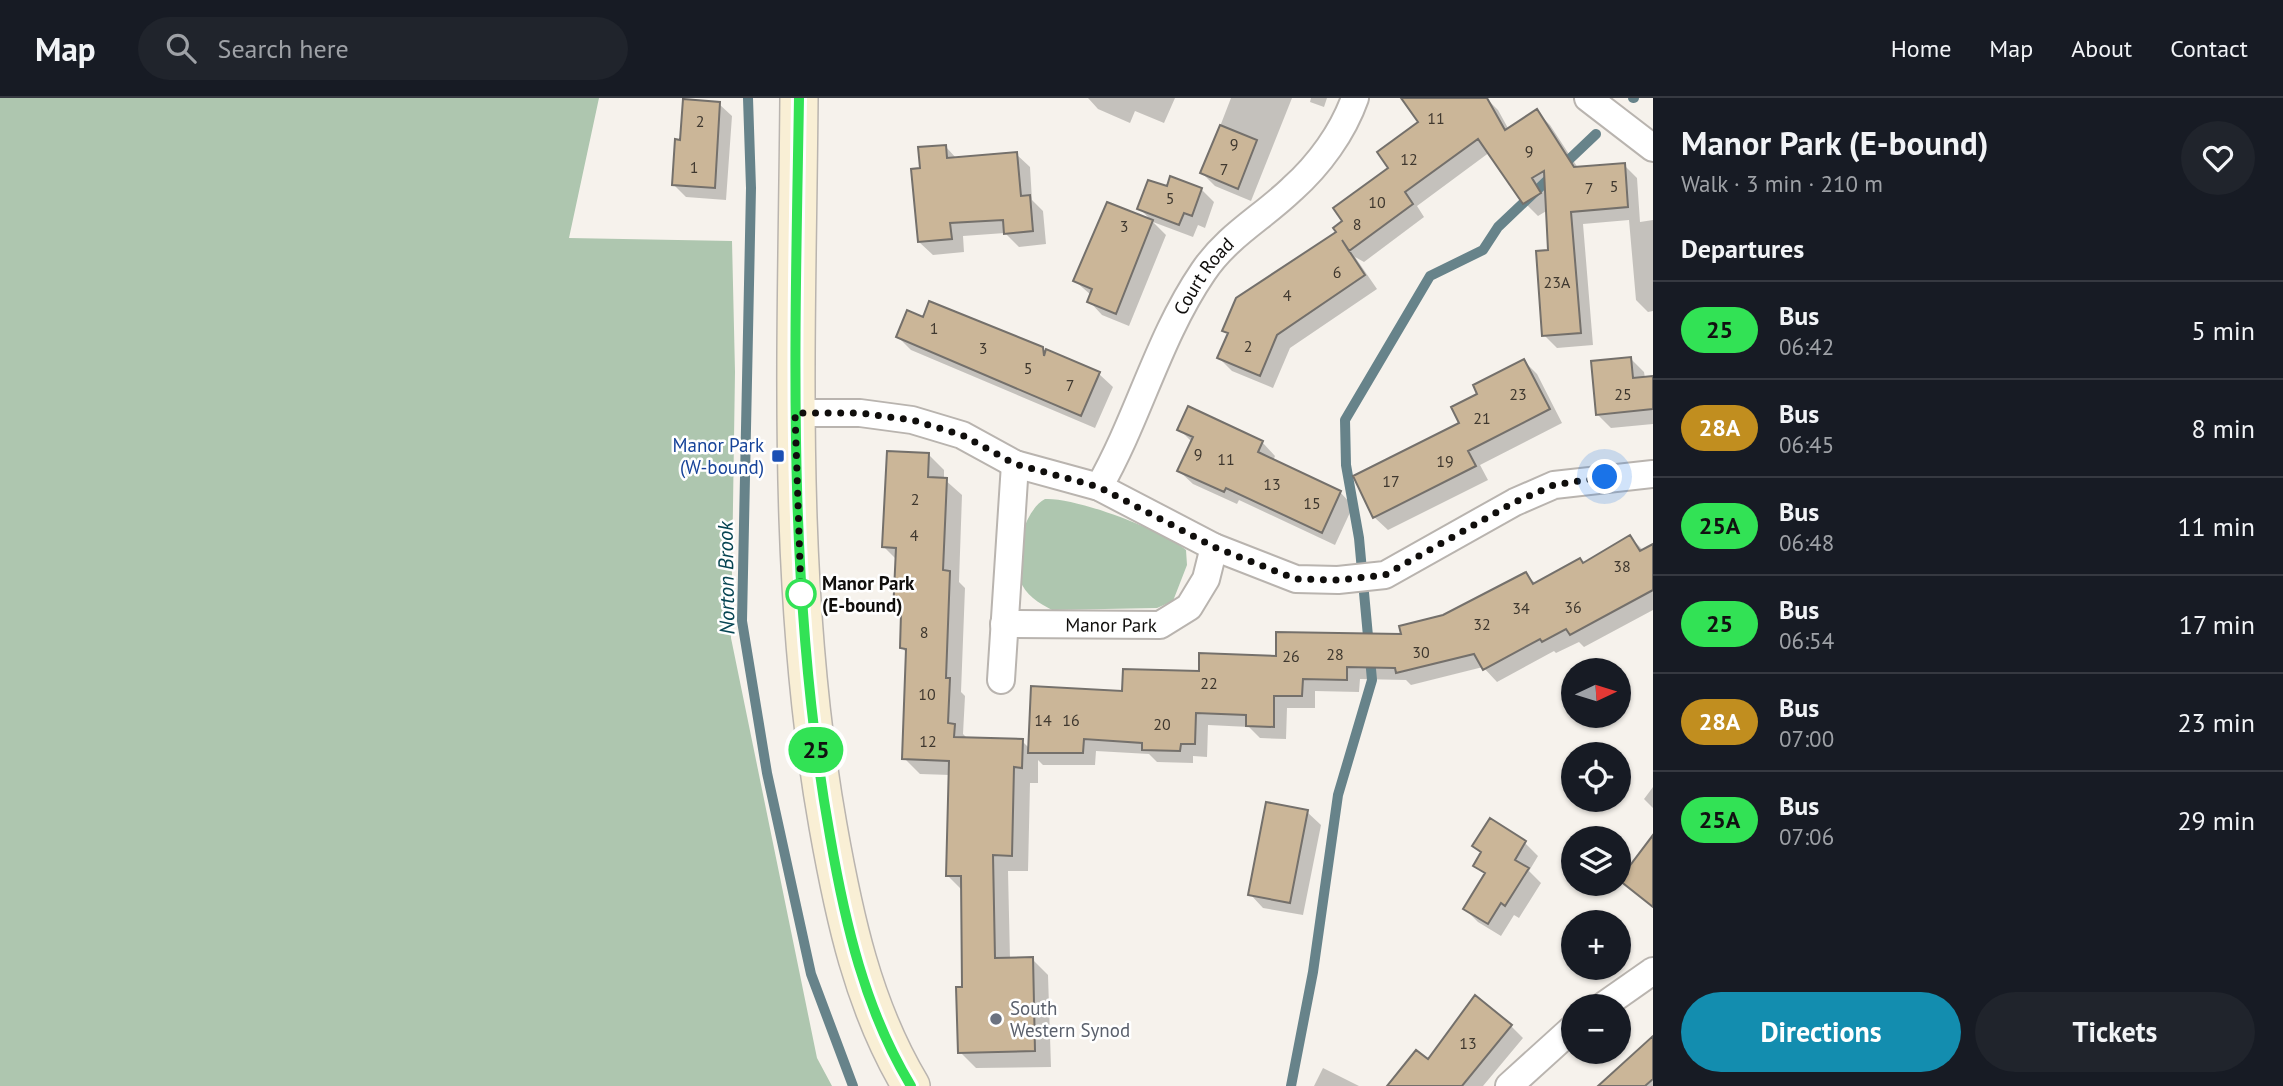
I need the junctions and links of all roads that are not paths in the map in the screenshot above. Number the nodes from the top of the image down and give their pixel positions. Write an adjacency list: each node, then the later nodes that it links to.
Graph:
1 (799, 98): 5 (main road)
2 (1355, 98): 8 (street, Court Road)
3 (1588, 98): 4 (street)
4 (1653, 148)
5 (795, 413): 6 (street); 15 (main road)
6 (1015, 464): 8 (street); 10 (street)
7 (1653, 474): 9 (street)
8 (1099, 487): 9 (street)
9 (1214, 547): 10 (street, Manor Park)
10 (1004, 624): 11 (street)
11 (1001, 680)
12 (1653, 971): 13 (street)
13 (1620, 994)
14 (1561, 1039): 16 (street)
15 (911, 1086)
16 (1509, 1086)

